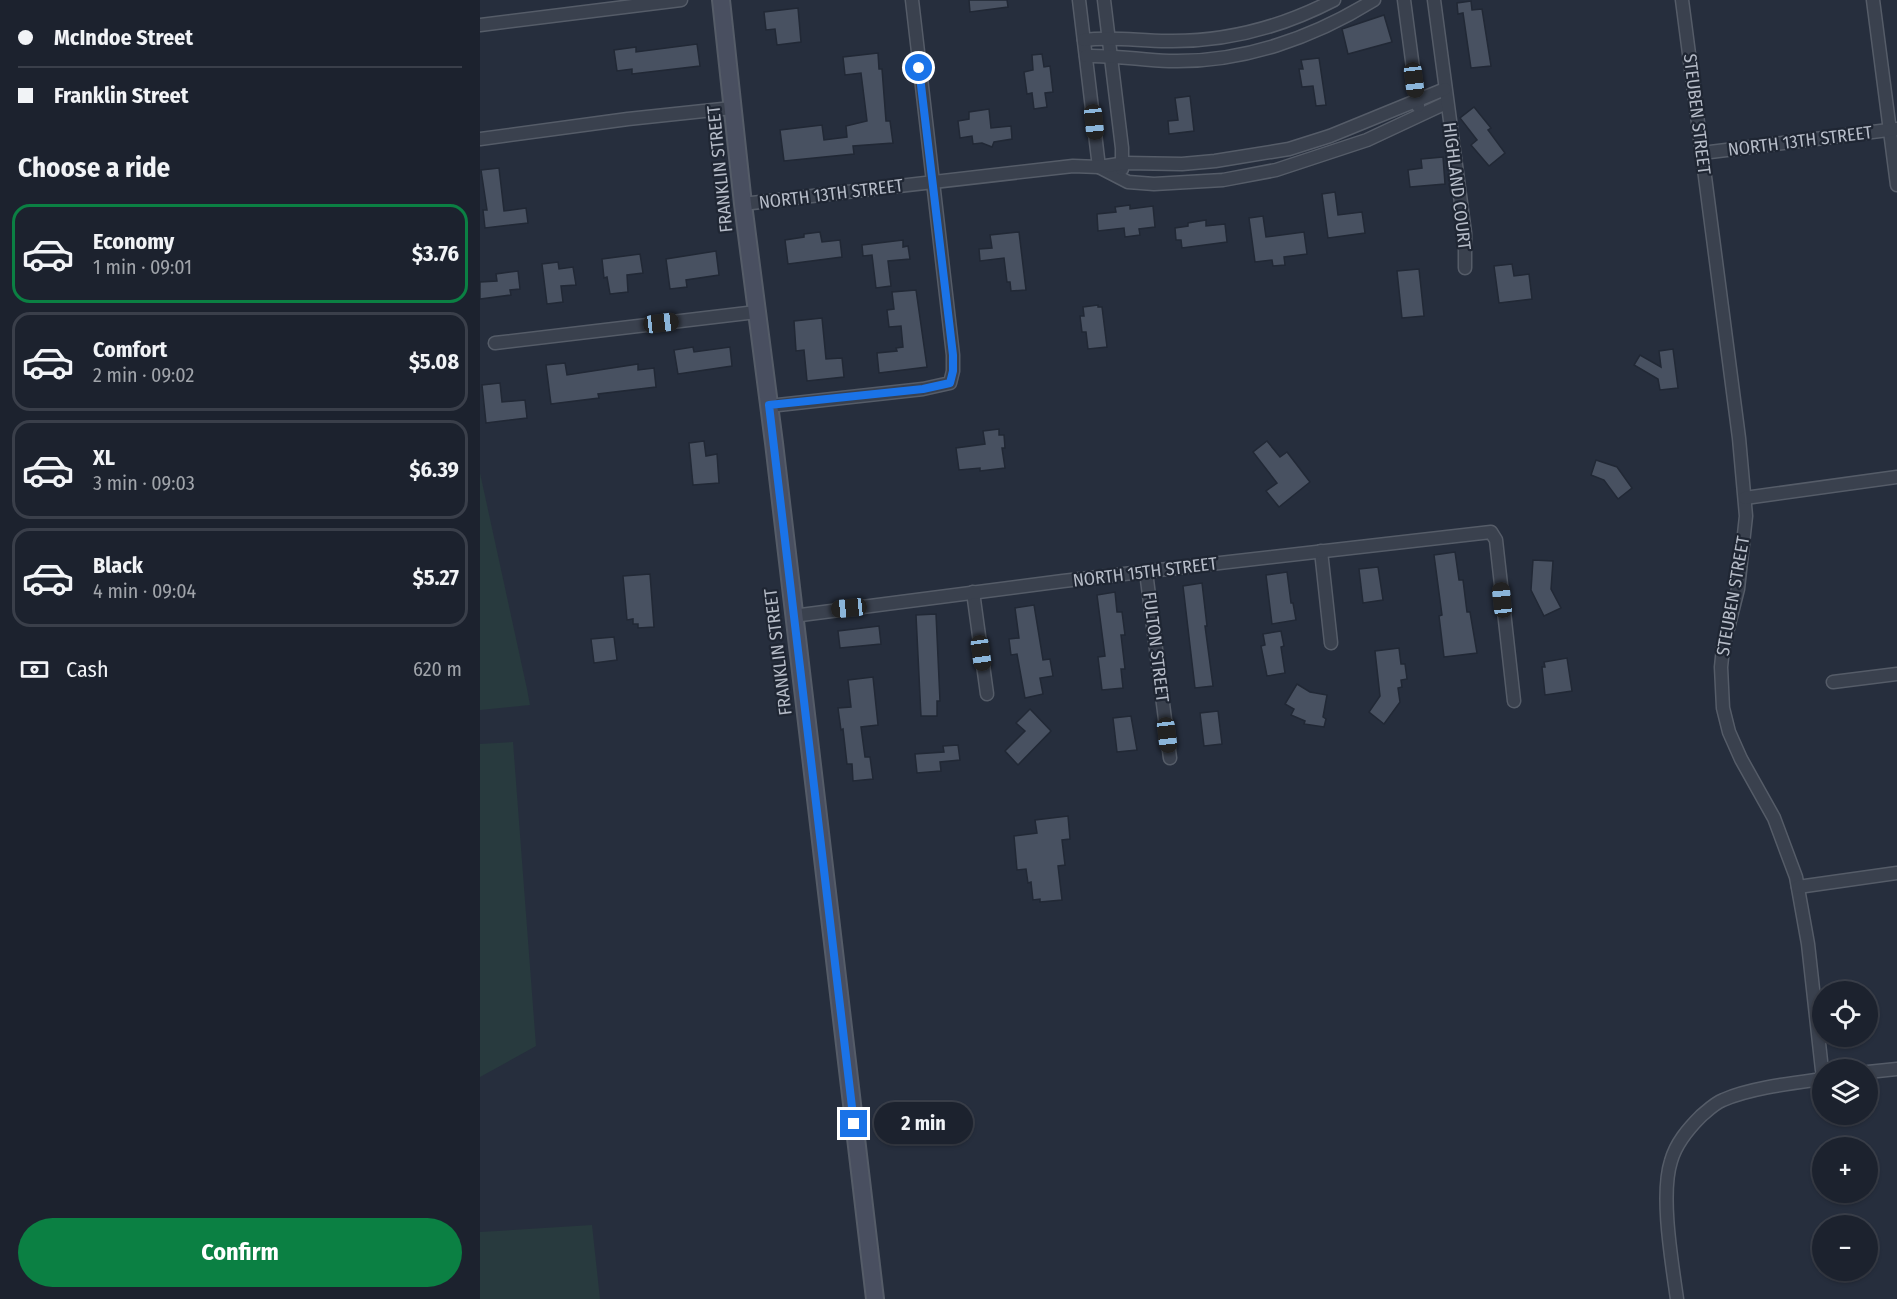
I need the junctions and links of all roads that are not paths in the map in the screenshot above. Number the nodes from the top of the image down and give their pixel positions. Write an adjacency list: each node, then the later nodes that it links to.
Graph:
1 (681, 0): 12 (street)
2 (722, 0): 20 (street, FRANKLIN STREET)
3 (912, 0): 28 (street)
4 (1079, 0): 14 (street)
5 (1104, 0): 13 (street)
6 (1334, 0): 13 (street)
7 (1374, 0): 16 (street)
8 (1404, 0): 18 (street)
9 (1434, 0): 17 (street, HIGHLAND COURT)
10 (1682, 0): 24 (street, STEUBEN STREET)
11 (1873, 0): 22 (street)
12 (480, 26)
13 (1109, 37): 14 (street); 16 (street)
14 (1084, 40): 15 (street)
15 (1086, 56): 16 (street); 26 (street)
16 (1111, 56): 25 (street)
17 (1445, 89): 18 (street, NORTH 13TH STREET); 19 (street, HIGHLAND COURT)
18 (1416, 100): 21 (street); 25 (street, NORTH 13TH STREET)
19 (1446, 103): 21 (street); 31 (street, HIGHLAND COURT)
20 (732, 108): 23 (street); 30 (street, FRANKLIN STREET)
21 (1421, 114): 27 (street)
22 (1894, 130): 24 (street, NORTH 13TH STREET); 29 (street)
23 (480, 139)
24 (1702, 153): 36 (street, STEUBEN STREET)
25 (1122, 163): 26 (street, NORTH 13TH STREET); 27 (street)
26 (1099, 167): 27 (street); 28 (street, NORTH 13TH STREET)
27 (1120, 179)
28 (932, 182): 30 (street, NORTH 13TH STREET); 34 (street)
29 (1897, 185)
30 (743, 204): 32 (street, FRANKLIN STREET)
31 (1466, 268)
32 (756, 312): 33 (street); 34 (street, FRANKLIN STREET)
33 (495, 343)
34 (769, 405): 40 (street, FRANKLIN STREET)
35 (1897, 477): 36 (street)
36 (1745, 498): 48 (street, STEUBEN STREET)
37 (1321, 551): 38 (street, NORTH 15TH STREET); 41 (street); 45 (street, NORTH 15TH STREET)
38 (1146, 572): 39 (street, NORTH 15TH STREET); 46 (street, FULTON STREET)
39 (973, 592): 40 (street, NORTH 15TH STREET); 44 (street)
40 (793, 616): 53 (street, FRANKLIN STREET)
41 (1331, 643)
42 (1897, 674): 43 (street)
43 (1833, 682)
44 (987, 694)
45 (1514, 701)
46 (1170, 758)
47 (1897, 873): 48 (street)
48 (1798, 887): 49 (street, STEUBEN STREET)
49 (1821, 1059)
50 (1897, 1069): 51 (street)
51 (1878, 1071)
52 (1812, 1080): 54 (street)
53 (875, 1299)
54 (1677, 1299)

